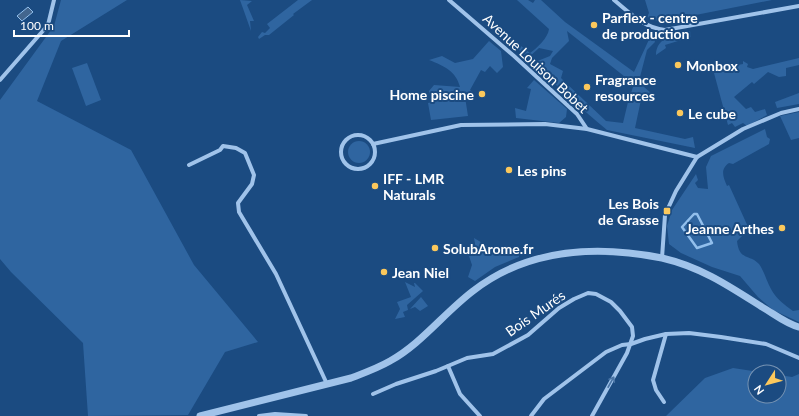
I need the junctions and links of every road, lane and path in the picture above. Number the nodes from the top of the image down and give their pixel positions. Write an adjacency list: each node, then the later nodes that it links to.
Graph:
1 (54, 0): 5 (street)
2 (449, 0): 7 (street, Avenue Louison Bobet)
3 (614, 0): 4 (street)
4 (799, 6)
5 (0, 80)
6 (799, 109): 9 (street)
7 (588, 129): 8 (street); 9 (street)
8 (373, 144): 8 (street)
9 (697, 157): 11 (street)
10 (189, 165): 17 (street)
11 (662, 258): 12 (street); 17 (street)
12 (799, 327)
13 (666, 334): 14 (street); 15 (street); 19 (street)
14 (631, 344): 16 (street, Bois Murés); 24 (street); 25 (street, one-way to 14)
15 (799, 358)
16 (448, 366): 18 (street, Bois Murés); 23 (street)
17 (327, 384): 20 (street)
18 (373, 394)
19 (664, 402)
20 (200, 416)
21 (260, 416): 22 (street)
22 (306, 416)
23 (480, 416)
24 (532, 416)
25 (592, 416)

